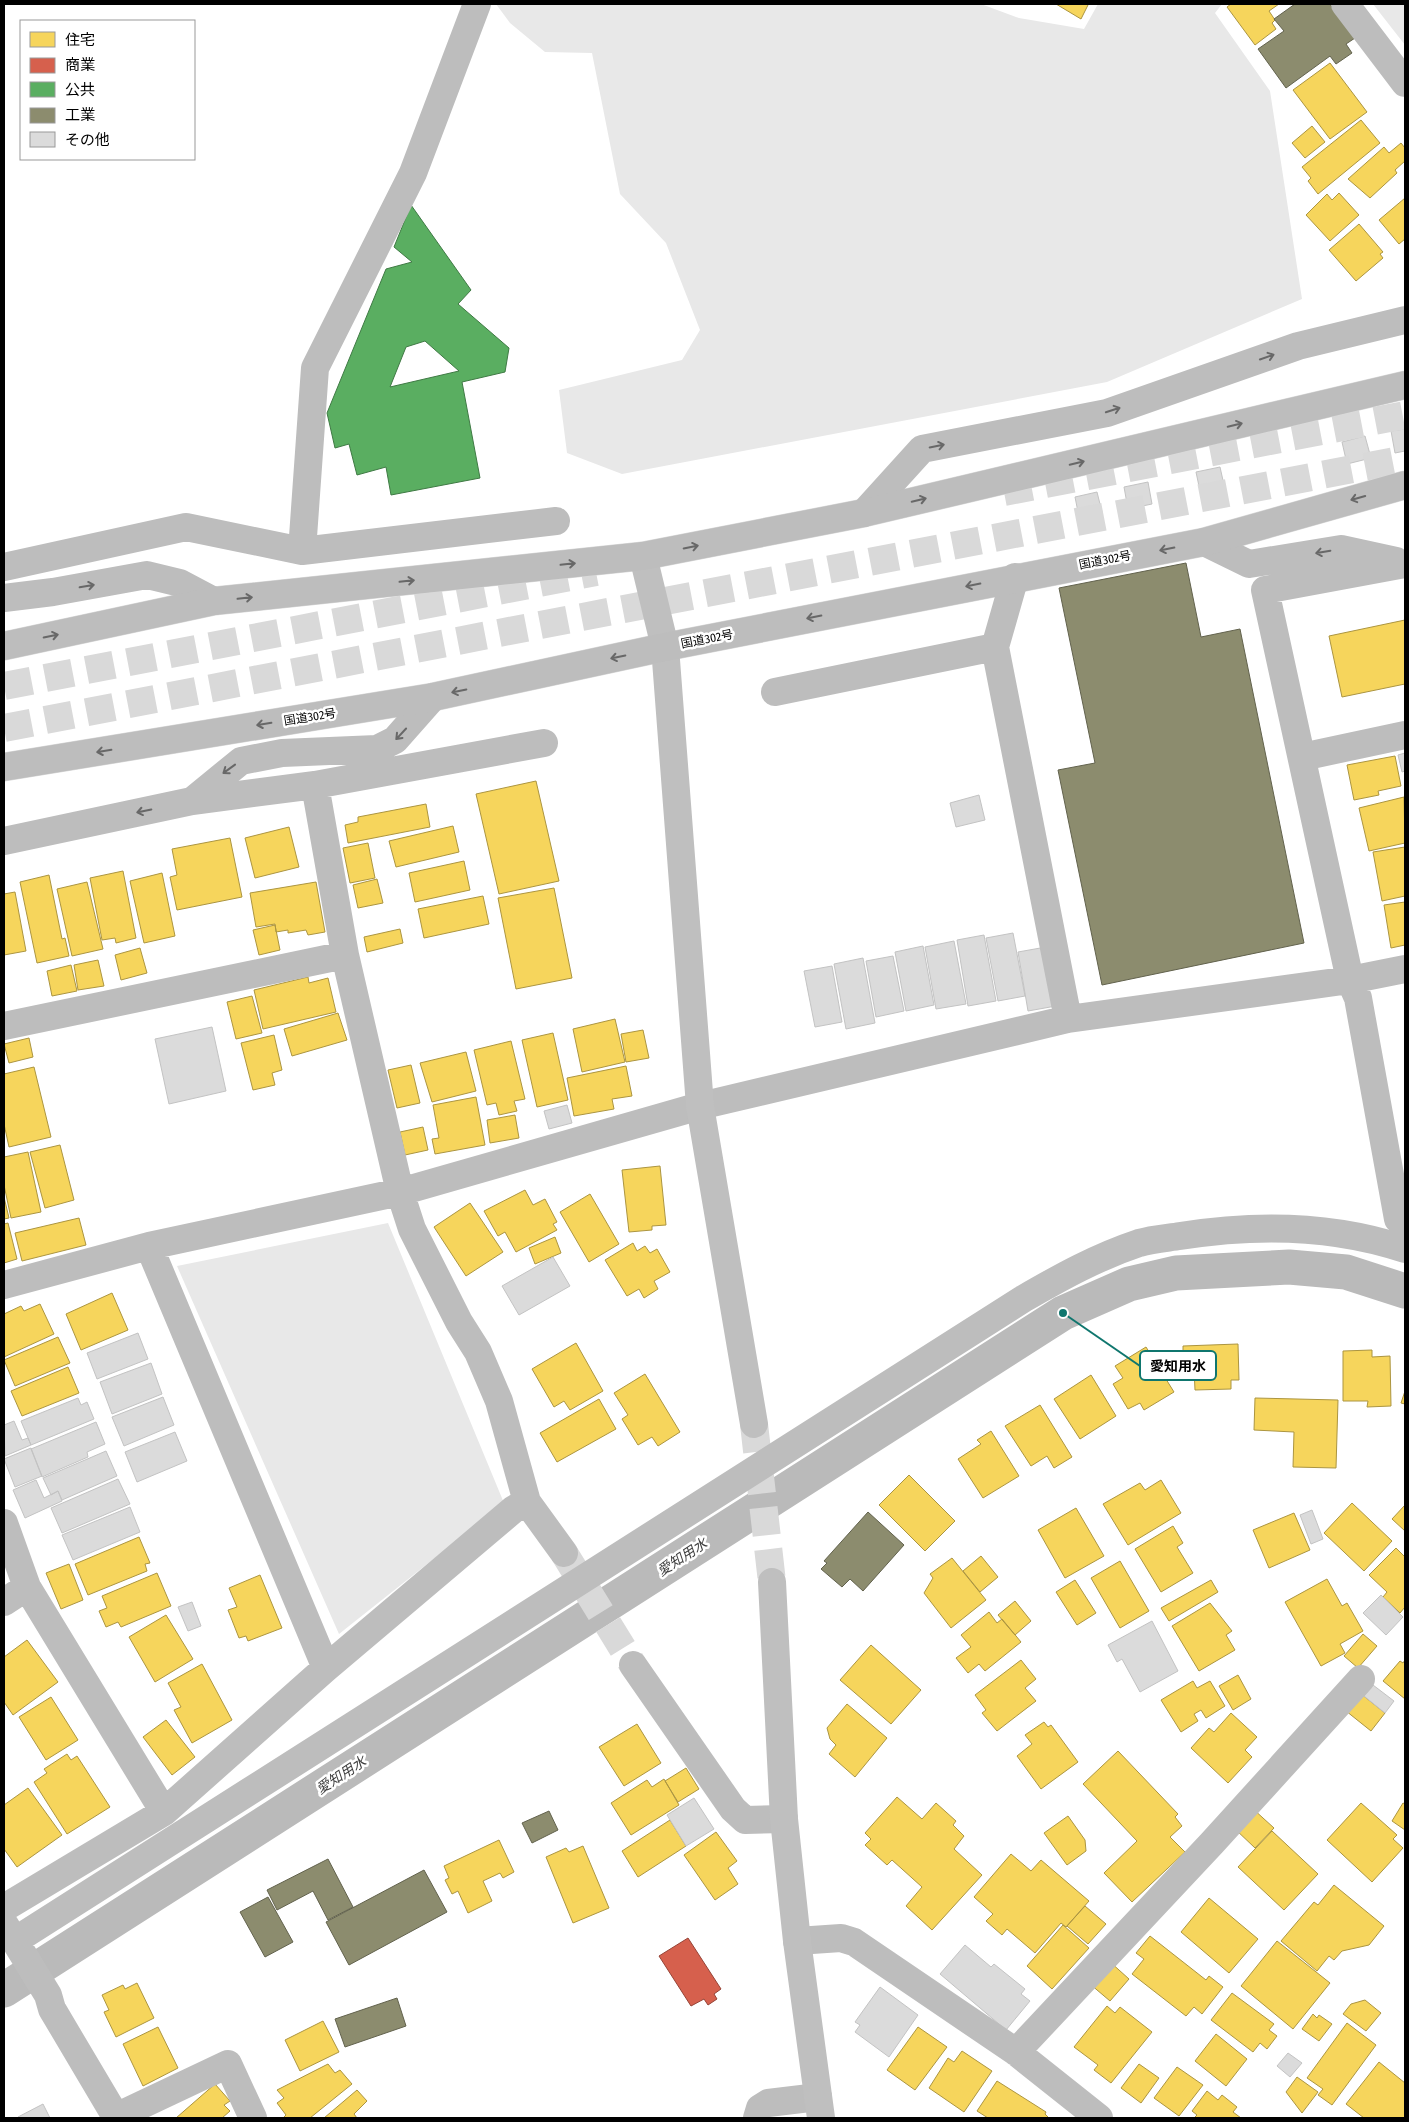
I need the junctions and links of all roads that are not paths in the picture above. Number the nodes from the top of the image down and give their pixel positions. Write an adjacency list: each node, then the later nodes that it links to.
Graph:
1 (477, 4): 10 (main road)
2 (1345, 4): 3 (main road)
3 (1405, 83)
4 (1405, 320): 7 (main road, one-way to 4)
5 (1405, 385): 7 (main road, one-way to 5)
6 (1405, 485): 9 (main road, 国道302号, one-way to 9)
7 (864, 513): 11 (main road, one-way to 7)
8 (556, 521): 10 (main road)
9 (1204, 542): 12 (main road, one-way to 9); 14 (main road, 国道302号, one-way to 14)
10 (302, 551): 13 (main road)
11 (643, 556): 17 (main road, one-way to 11); 19 (street)
12 (1405, 563): 25 (main road)
13 (7, 566): 15 (main road)
14 (1015, 577): 19 (main road, 国道302号, one-way to 19); 20 (main road)
15 (53, 592): 16 (main road); 17 (main road, one-way to 17)
16 (4, 598)
17 (214, 601): 18 (main road, one-way to 17)
18 (4, 646)
19 (666, 647): 22 (main road, 国道302号, one-way to 22); 35 (street)
20 (995, 647): 21 (main road); 33 (main road)
21 (775, 692)
22 (433, 697): 26 (main road, 国道302号, one-way to 26); 28 (main road, one-way to 28)
23 (1405, 735): 25 (main road)
24 (544, 743): 27 (main road)
25 (1302, 757): 32 (main road)
26 (4, 767)
27 (315, 785): 28 (main road); 30 (main road)
28 (192, 801): 29 (main road, one-way to 29)
29 (4, 841)
30 (345, 955): 34 (main road); 36 (main road)
31 (1405, 969): 32 (main road)
32 (1350, 980): 33 (main road); 37 (main road)
33 (1068, 1019): 35 (main road)
34 (4, 1026)
35 (700, 1106): 36 (main road); 41 (street)
36 (400, 1192): 38 (main road); 42 (main road)
37 (1405, 1222)
38 (149, 1246): 40 (main road); 49 (main road)
39 (1405, 1249): 54 (main road)
40 (4, 1285)
41 (754, 1424)
42 (527, 1502): 44 (main road); 49 (main road)
43 (4, 1523): 46 (main road)
44 (564, 1553)
45 (772, 1582): 52 (street)
46 (27, 1587): 47 (main road); 51 (main road)
47 (4, 1602)
48 (633, 1665): 52 (main road)
49 (326, 1668): 51 (main road)
50 (1361, 1679): 56 (main road)
51 (164, 1812): 53 (main road)
52 (784, 1819): 55 (street)
53 (4, 1908)
54 (10, 1931): 58 (main road)
55 (797, 1942): 56 (main road); 57 (street)
56 (1016, 2052): 60 (main road)
57 (819, 2107): 59 (main road)
58 (253, 2118)
59 (757, 2118)
60 (1098, 2118)

